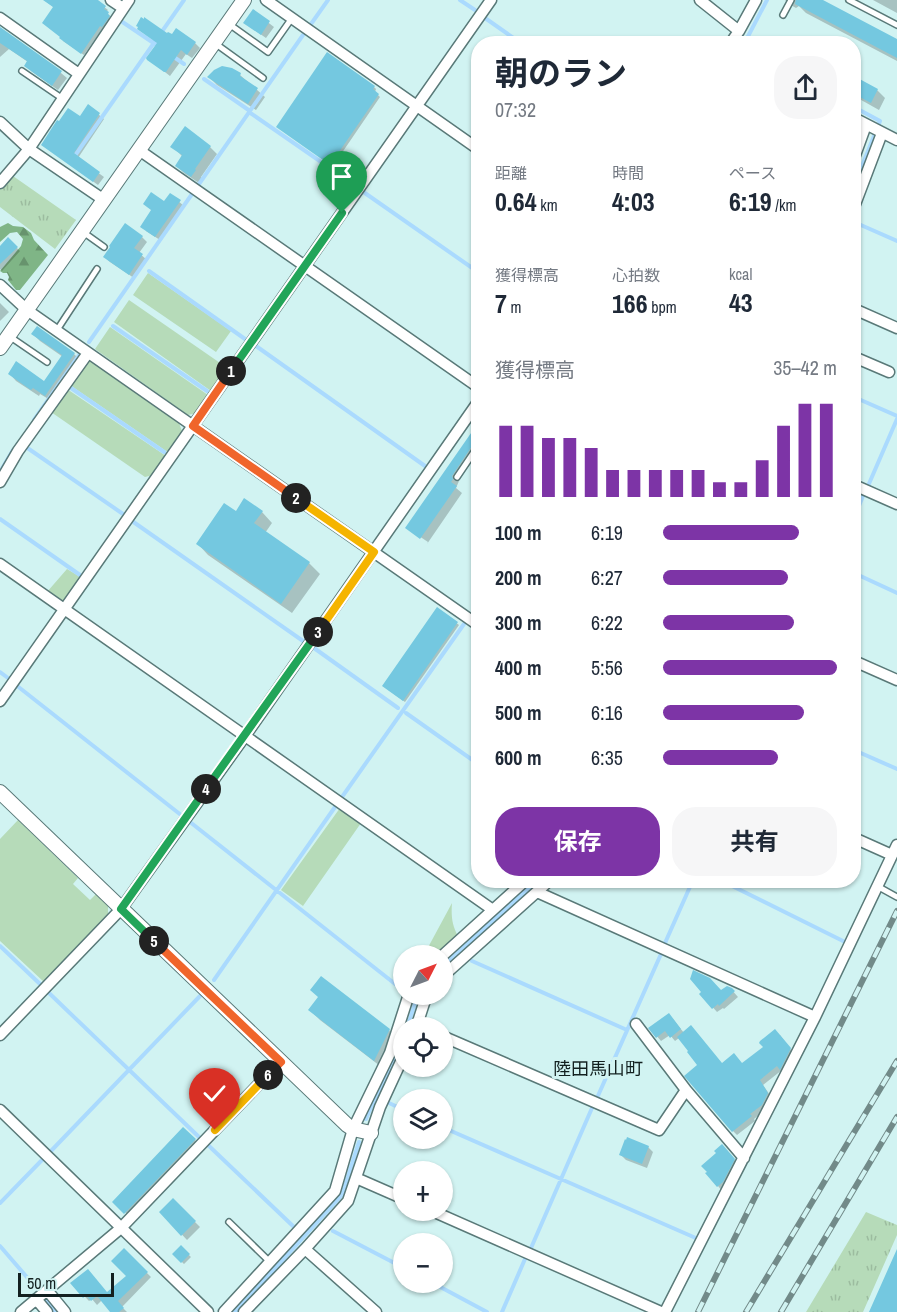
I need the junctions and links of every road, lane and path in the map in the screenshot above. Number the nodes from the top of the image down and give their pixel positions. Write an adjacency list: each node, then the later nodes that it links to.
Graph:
1 (111, 0): 9 (street)
2 (244, 0): 13 (street)
3 (266, 0): 12 (street)
4 (491, 0): 22 (street)
5 (700, 0): 15 (street)
6 (756, 0): 15 (street)
7 (791, 0): 10 (lane)
8 (849, 0): 14 (lane)
9 (126, 4): 19 (street)
10 (783, 15)
11 (0, 18): 19 (street)
12 (291, 18): 13 (lane); 22 (street)
13 (228, 23): 17 (street)
14 (897, 25)
15 (739, 31): 16 (street)
16 (736, 36)
17 (214, 43): 20 (lane); 30 (street)
18 (22, 71): 21 (lane)
19 (79, 74): 21 (street)
20 (263, 78)
21 (63, 99): 29 (street)
22 (417, 106): 27 (street); 36 (street)
23 (0, 122): 29 (street)
24 (861, 122): 25 (street)
25 (875, 129): 26 (street); 28 (street); 31 (street)
26 (897, 140)
27 (471, 144)
28 (861, 148)
29 (29, 149): 32 (street); 33 (street)
30 (139, 150): 33 (street); 36 (street)
31 (861, 181)
32 (0, 183)
33 (104, 200): 34 (street)
34 (82, 232): 35 (lane); 39 (street)
35 (104, 247)
36 (305, 266): 49 (street); 51 (street)
37 (97, 269): 42 (lane)
38 (0, 285): 39 (street)
39 (27, 310): 42 (street); 43 (street)
40 (861, 312): 41 (street)
41 (897, 328)
42 (57, 330): 45 (street)
43 (9, 336): 44 (street); 47 (lane)
44 (0, 348)
45 (88, 352): 51 (street); 54 (street)
46 (861, 360): 48 (street)
47 (47, 362)
48 (889, 372)
49 (471, 382)
50 (471, 412): 57 (street)
51 (193, 426): 57 (street); 59 (street)
52 (471, 456): 53 (lane)
53 (457, 477)
54 (0, 482)
55 (861, 488): 56 (street)
56 (897, 504)
57 (374, 552): 60 (street); 64 (street)
58 (0, 564): 59 (street)
59 (64, 609): 63 (street); 64 (street)
60 (471, 620)
61 (861, 664): 62 (street)
62 (897, 680)
63 (0, 701)
64 (245, 736): 73 (street); 74 (street)
65 (0, 792): 73 (street)
66 (861, 840): 67 (street)
67 (894, 850): 68 (street)
68 (877, 886): 72 (lane); 78 (street)
69 (517, 888): 74 (street)
70 (541, 888): 71 (street)
71 (537, 892): 76 (street); 78 (street)
72 (897, 897)
73 (121, 909): 80 (street); 82 (street)
74 (493, 910): 75 (street)
75 (453, 946)
76 (453, 967)
77 (405, 1005): 86 (street)
78 (815, 1017): 88 (street)
79 (636, 1024): 84 (street)
80 (0, 1035)
81 (453, 1041): 84 (street)
82 (281, 1062): 86 (street); 93 (street)
83 (394, 1077): 87 (street)
84 (686, 1089): 88 (street)
85 (0, 1110): 93 (street)
86 (353, 1129): 87 (street); 95 (street)
87 (371, 1133): 89 (street)
88 (744, 1158): 105 (street)
89 (356, 1178): 90 (street); 94 (street)
90 (393, 1194)
91 (453, 1220): 105 (street)
92 (229, 1222): 95 (lane)
93 (121, 1228): 96 (street); 101 (street)
94 (305, 1249): 103 (street); 104 (street)
95 (270, 1262): 102 (street)
96 (46, 1290): 97 (street); 100 (street)
97 (36, 1299): 98 (street); 99 (street)
98 (21, 1312)
99 (47, 1312)
100 (65, 1312)
101 (208, 1312)
102 (224, 1312)
103 (244, 1312)
104 (376, 1312)
105 (663, 1312)

